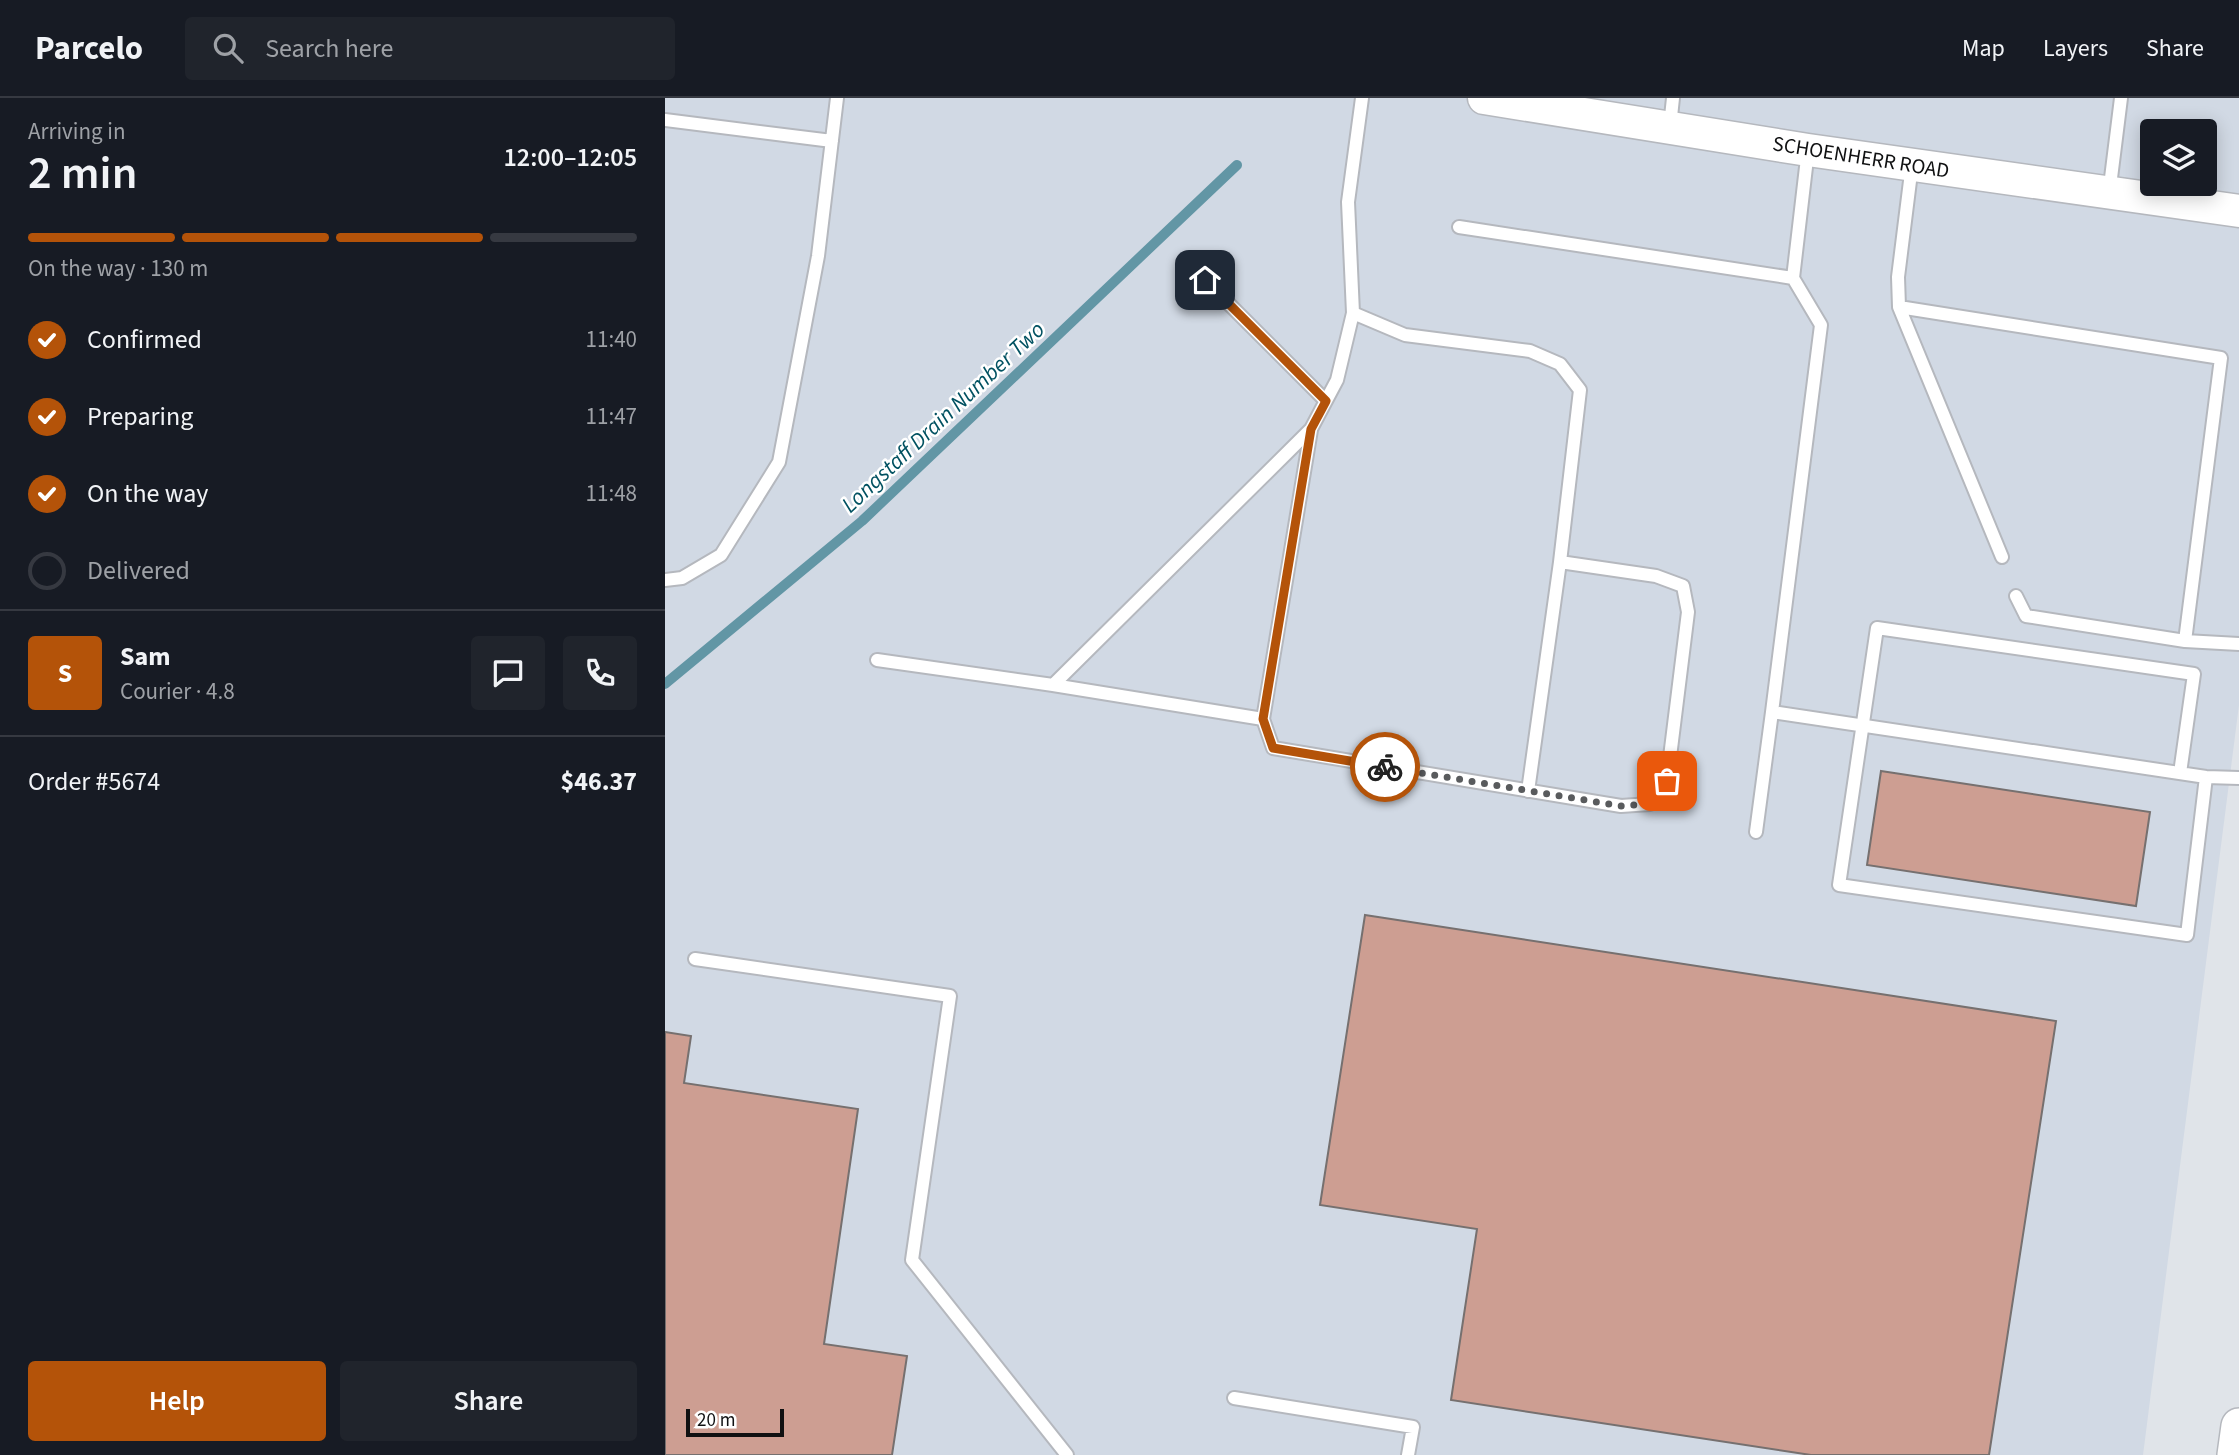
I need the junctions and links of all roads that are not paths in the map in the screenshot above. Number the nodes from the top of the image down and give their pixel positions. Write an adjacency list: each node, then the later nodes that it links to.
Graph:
1 (837, 98): 7 (lane)
2 (1362, 98): 16 (lane)
3 (1484, 98): 5 (street, SCHOENHERR ROAD)
4 (2121, 98): 10 (lane)
5 (1671, 112): 8 (street, SCHOENHERR ROAD)
6 (665, 120): 7 (lane)
7 (832, 141): 21 (lane)
8 (1808, 150): 9 (street, SCHOENHERR ROAD); 13 (lane)
9 (1912, 165): 10 (street, SCHOENHERR ROAD); 15 (lane)
10 (2109, 194): 11 (street, SCHOENHERR ROAD)
11 (2239, 211)
12 (1459, 228): 13 (lane)
13 (1793, 278): 27 (lane)
14 (1205, 280): 17 (lane)
15 (1899, 307): 19 (lane); 23 (lane)
16 (1353, 313): 17 (lane); 20 (lane)
17 (1326, 401): 18 (lane)
18 (1311, 429): 26 (lane); 28 (lane)
19 (2002, 558)
20 (1560, 562): 33 (lane); 33 (lane)
21 (665, 580)
22 (2016, 596): 23 (lane)
23 (2185, 641): 24 (lane)
24 (2239, 644)
25 (877, 660): 26 (lane)
26 (1053, 685): 28 (lane)
27 (1772, 712): 29 (lane); 34 (lane)
28 (1263, 719): 33 (lane)
29 (1862, 725): 30 (lane); 30 (lane); 31 (lane)
30 (2180, 773): 31 (lane)
31 (2206, 777): 32 (lane)
32 (2239, 778)
33 (1528, 791)
34 (1756, 832)
35 (695, 959): 38 (lane)
36 (1234, 1398): 39 (lane)
37 (2239, 1426): 40 (main road)
38 (1067, 1455)
39 (1408, 1455)
40 (2235, 1455)

